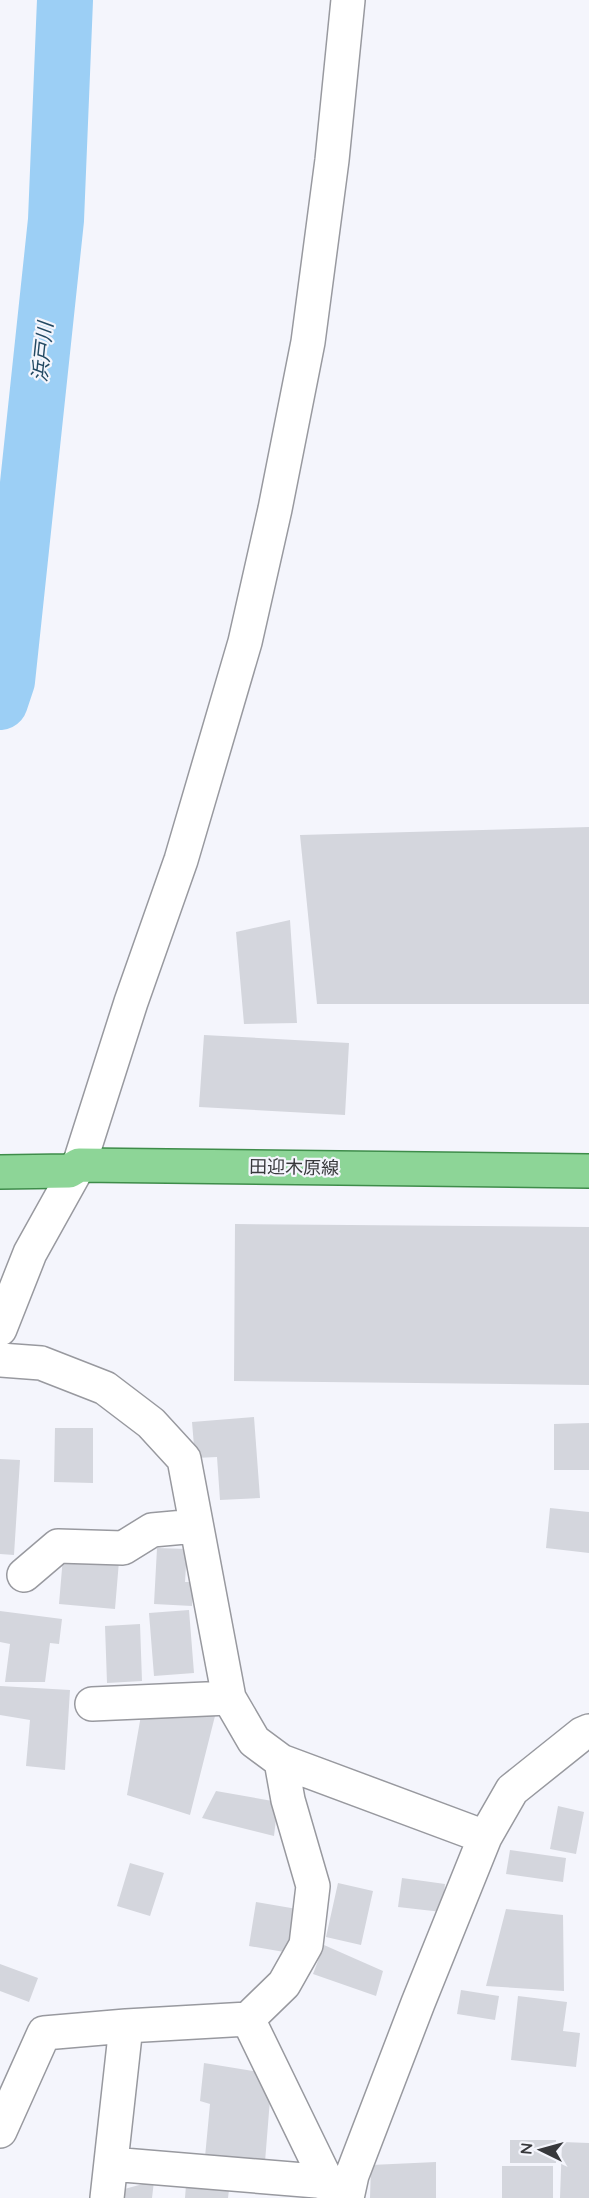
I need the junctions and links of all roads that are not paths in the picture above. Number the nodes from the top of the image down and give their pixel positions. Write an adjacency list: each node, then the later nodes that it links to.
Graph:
1 (348, 0): 2 (street)
2 (74, 1168): 3 (main road, 田迎木原線); 4 (main road, 田迎木原線); 5 (street)
3 (589, 1171)
4 (0, 1172)
5 (0, 1329)
6 (0, 1359): 7 (street)
7 (196, 1526): 8 (street); 9 (street)
8 (24, 1575)
9 (229, 1698): 10 (street); 12 (street)
10 (92, 1704)
11 (589, 1731): 13 (street)
12 (281, 1761): 13 (street); 14 (street)
13 (485, 1837): 18 (street)
14 (248, 2019): 15 (street); 18 (street)
15 (126, 2026): 16 (street); 17 (street)
16 (0, 2131)
17 (111, 2164): 18 (street); 19 (street)
18 (337, 2193)
19 (107, 2198)

